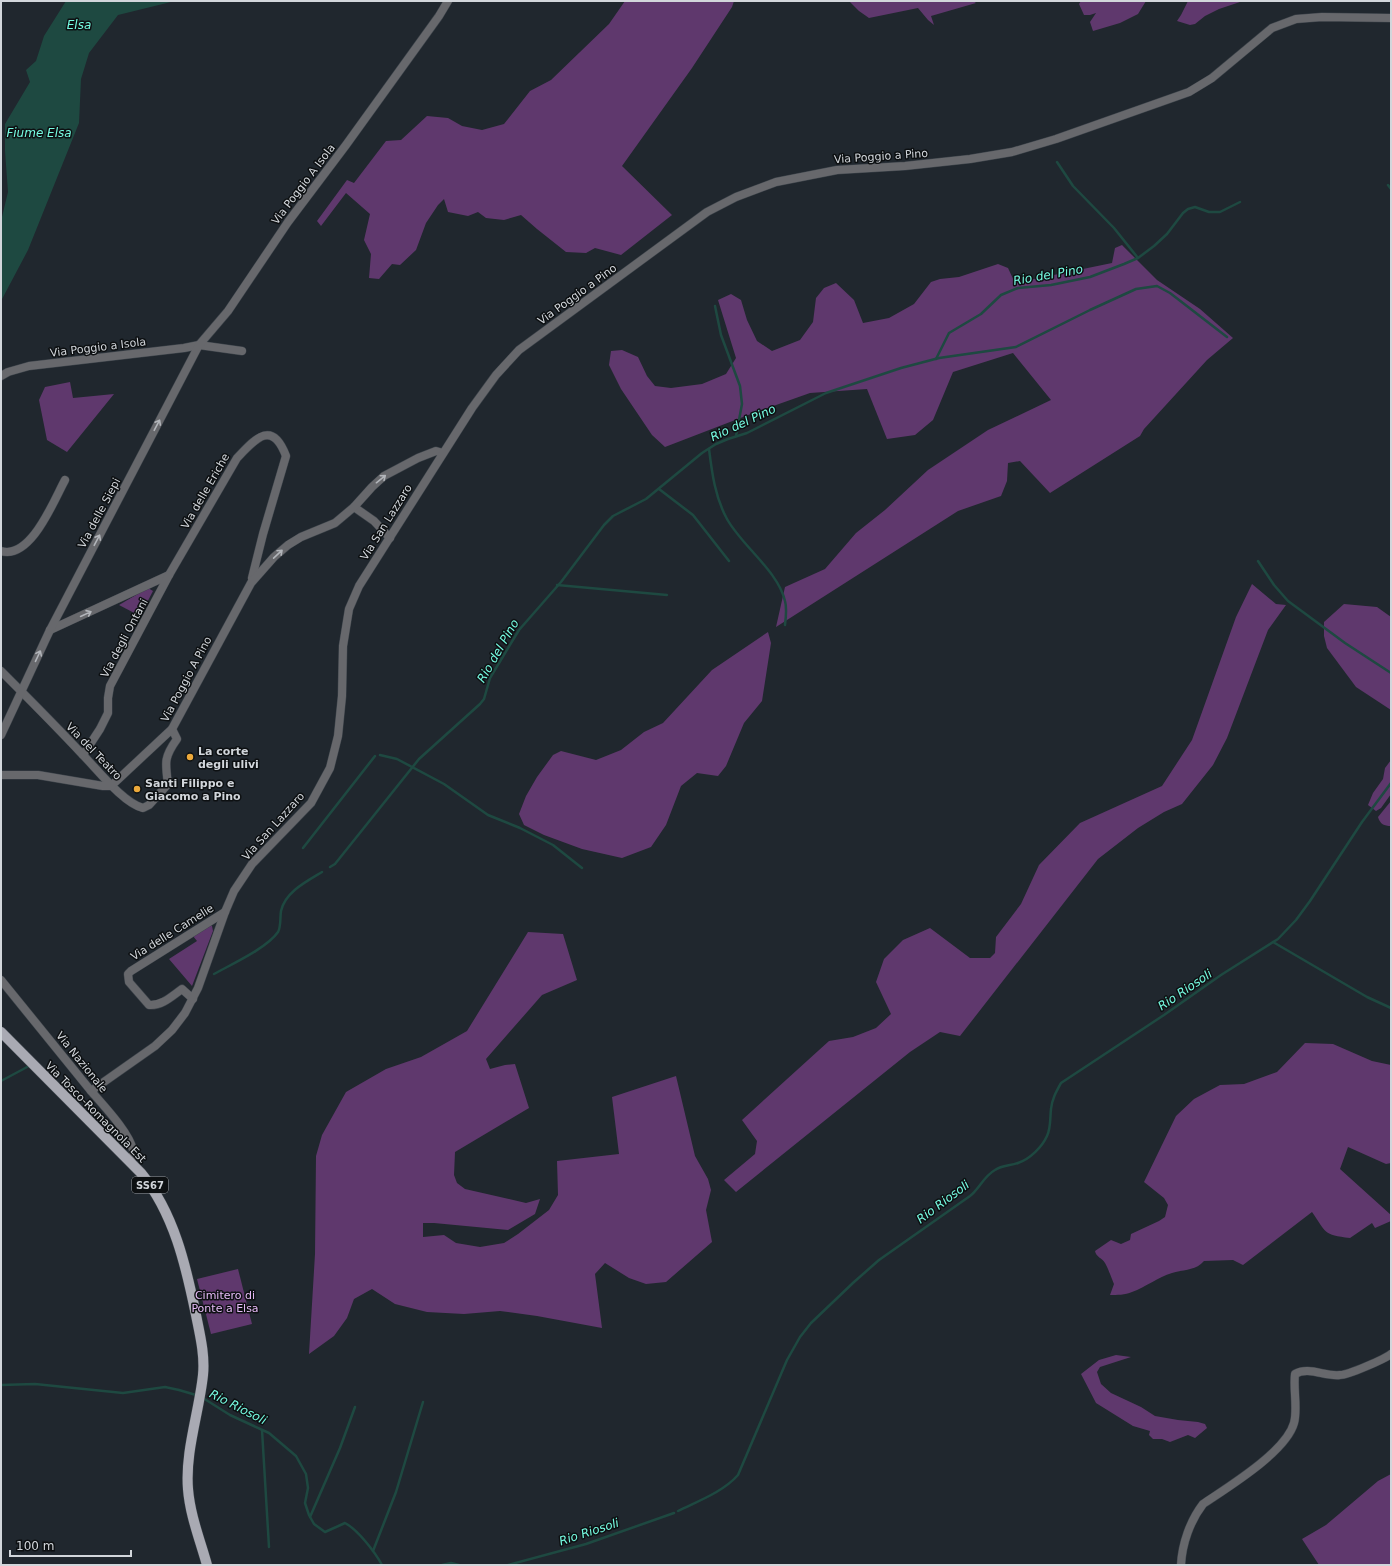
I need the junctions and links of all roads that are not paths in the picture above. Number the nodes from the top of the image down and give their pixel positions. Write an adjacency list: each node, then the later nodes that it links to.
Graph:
1 (448, 1): 3 (street, Via Poggio A Isola)
2 (1391, 18): 6 (street, Via Poggio a Pino)
3 (199, 345): 4 (street); 5 (street, Via Poggio a Isola); 13 (street, Via delle Siepi, one-way to 3)
4 (242, 351)
5 (1, 376)
6 (443, 453): 8 (street, Via Poggio A Pino, one-way to 6); 9 (street, Via San Lazzaro)
7 (65, 480): 10 (street)
8 (354, 507): 9 (street); 12 (street, Via Poggio A Pino, one-way to 8)
9 (390, 538): 21 (street, Via San Lazzaro)
10 (1, 551)
11 (169, 575): 12 (street, Via delle Eriche); 13 (street, one-way to 11); 18 (street, Via degli Ontani)
12 (251, 583): 16 (street, Via Poggio A Pino)
13 (50, 630): 15 (street, Via delle Siepi, one-way to 13)
14 (1, 671): 15 (street, Via del Teatro)
15 (22, 692): 17 (street, Via delle Siepi); 18 (street, Via del Teatro)
16 (172, 729): 20 (street, Via Poggio A Pino); 20 (street, Via del Teatro)
17 (1, 735)
18 (83, 755): 20 (street, Via del Teatro)
19 (1, 775): 20 (street)
20 (111, 786)
21 (224, 912): 23 (street, Via San Lazzaro); 23 (street, Via delle Camelie)
22 (1, 980): 25 (street, Via Nazionale)
23 (192, 999): 25 (street, Via San Lazzaro)
24 (1, 1032): 26 (main road, Via Tosco-Romagnola Est / SS67)
25 (91, 1090): 26 (street, Via Nazionale)
26 (130, 1162): 28 (main road, Via Tosco-Romagnola Est / SS67)
27 (1391, 1354): 29 (street)
28 (208, 1565)
29 (1182, 1565)

